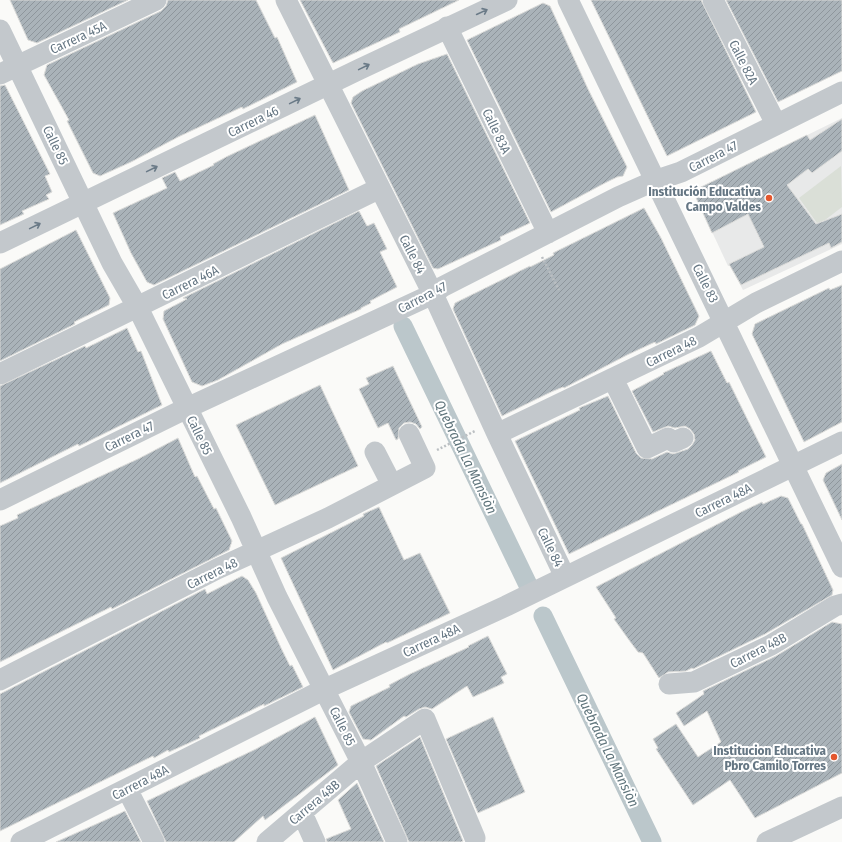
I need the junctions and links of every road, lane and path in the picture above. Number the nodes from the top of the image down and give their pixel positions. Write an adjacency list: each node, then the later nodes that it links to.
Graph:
1 (156, 0): 8 (street, Carrera 45A)
2 (286, 0): 9 (street, Calle 84)
3 (507, 0): 6 (street, Carrera 46, one-way to 3)
4 (568, 0): 12 (street, Calle 83)
5 (713, 0): 11 (street, Calle 82A)
6 (447, 27): 9 (street, Carrera 46, one-way to 6); 15 (street, Calle 83A)
7 (0, 30): 8 (street, Calle 85)
8 (8, 70): 14 (street, Calle 85)
9 (330, 85): 13 (street, Calle 84); 14 (street, Carrera 46, one-way to 9)
10 (842, 92): 11 (street, Carrera 47)
11 (776, 124): 12 (street, Carrera 47)
12 (654, 180): 15 (street, Carrera 47); 21 (street, Calle 83)
13 (380, 188): 19 (street, Calle 84); 20 (street, Carrera 46A)
14 (84, 202): 16 (street, Carrera 46, one-way to 14); 20 (street, Calle 85)
15 (540, 237): 18 (path); 19 (street, Carrera 47)
16 (0, 243)
17 (842, 261): 21 (street, Carrera 48)
18 (559, 290)
19 (433, 294): 24 (street, Carrera 47); 27 (street, Calle 84)
20 (138, 308): 22 (street, Carrera 46A); 24 (street, Calle 85)
21 (725, 322): 23 (street, Carrera 48); 32 (street, Calle 83)
22 (0, 374)
23 (613, 379): 27 (street, Carrera 48); 28 (street)
24 (187, 408): 34 (street, Carrera 47); 35 (street, Calle 85)
25 (472, 433): 30 (path)
26 (409, 434): 33 (street, Carrera 48)
27 (496, 434): 37 (street, Calle 84)
28 (683, 438)
29 (842, 442): 32 (street, Carrera 48A)
30 (447, 445)
31 (376, 452): 33 (street)
32 (793, 465): 36 (street, Calle 83); 37 (street, Carrera 48A)
33 (392, 486): 35 (street, Carrera 48)
34 (0, 500)
35 (258, 552): 39 (street, Carrera 48); 41 (street, Calle 85)
36 (842, 567)
37 (565, 576): 41 (street, Carrera 48A)
38 (842, 604): 40 (street, Carrera 48B)
39 (0, 680)
40 (670, 684)
41 (325, 689): 42 (street, Calle 85); 43 (street, Carrera 48A)
42 (361, 762): 45 (street, Carrera 48B); 46 (street, Carrera 48B); 51 (street, Calle 85)
43 (127, 789): 47 (street, Carrera 48A); 48 (street)
44 (842, 807): 52 (street)
45 (302, 813): 49 (street, Carrera 48B); 50 (street)
46 (475, 838)
47 (21, 842)
48 (154, 842)
49 (267, 842)
50 (315, 842)
51 (397, 842)
52 (767, 842)

